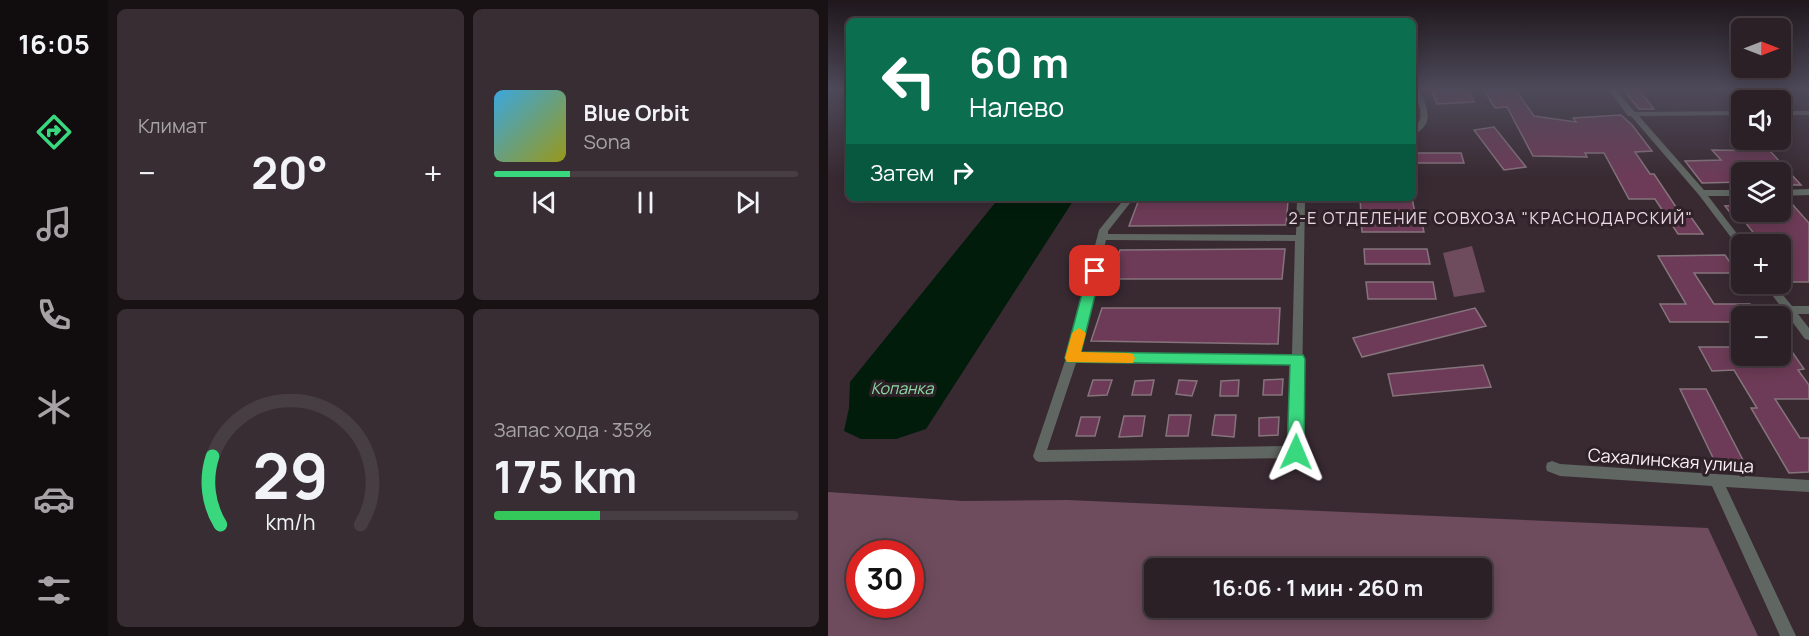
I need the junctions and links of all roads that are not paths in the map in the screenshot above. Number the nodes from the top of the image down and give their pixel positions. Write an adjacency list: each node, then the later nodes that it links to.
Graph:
1 (1635, 119): 3 (street)
2 (1809, 192): 5 (street)
3 (1702, 193): 4 (street); 8 (street)
4 (1731, 193)
5 (1791, 193)
6 (1128, 201): 9 (street)
7 (1301, 201): 10 (street)
8 (1733, 234)
9 (1103, 237): 10 (street); 17 (street)
10 (1300, 238): 18 (street)
11 (1777, 294): 12 (street)
12 (1786, 306)
13 (1791, 310): 14 (street)
14 (1809, 310)
15 (1791, 313): 16 (street)
16 (1809, 336)
17 (1072, 358): 18 (street); 18 (street)
18 (1298, 359)
19 (1552, 466): 20 (street, Сахалинская улица)
20 (1716, 481): 21 (street, Сахалинская улица); 22 (street)
21 (1809, 486)
22 (1788, 636)

